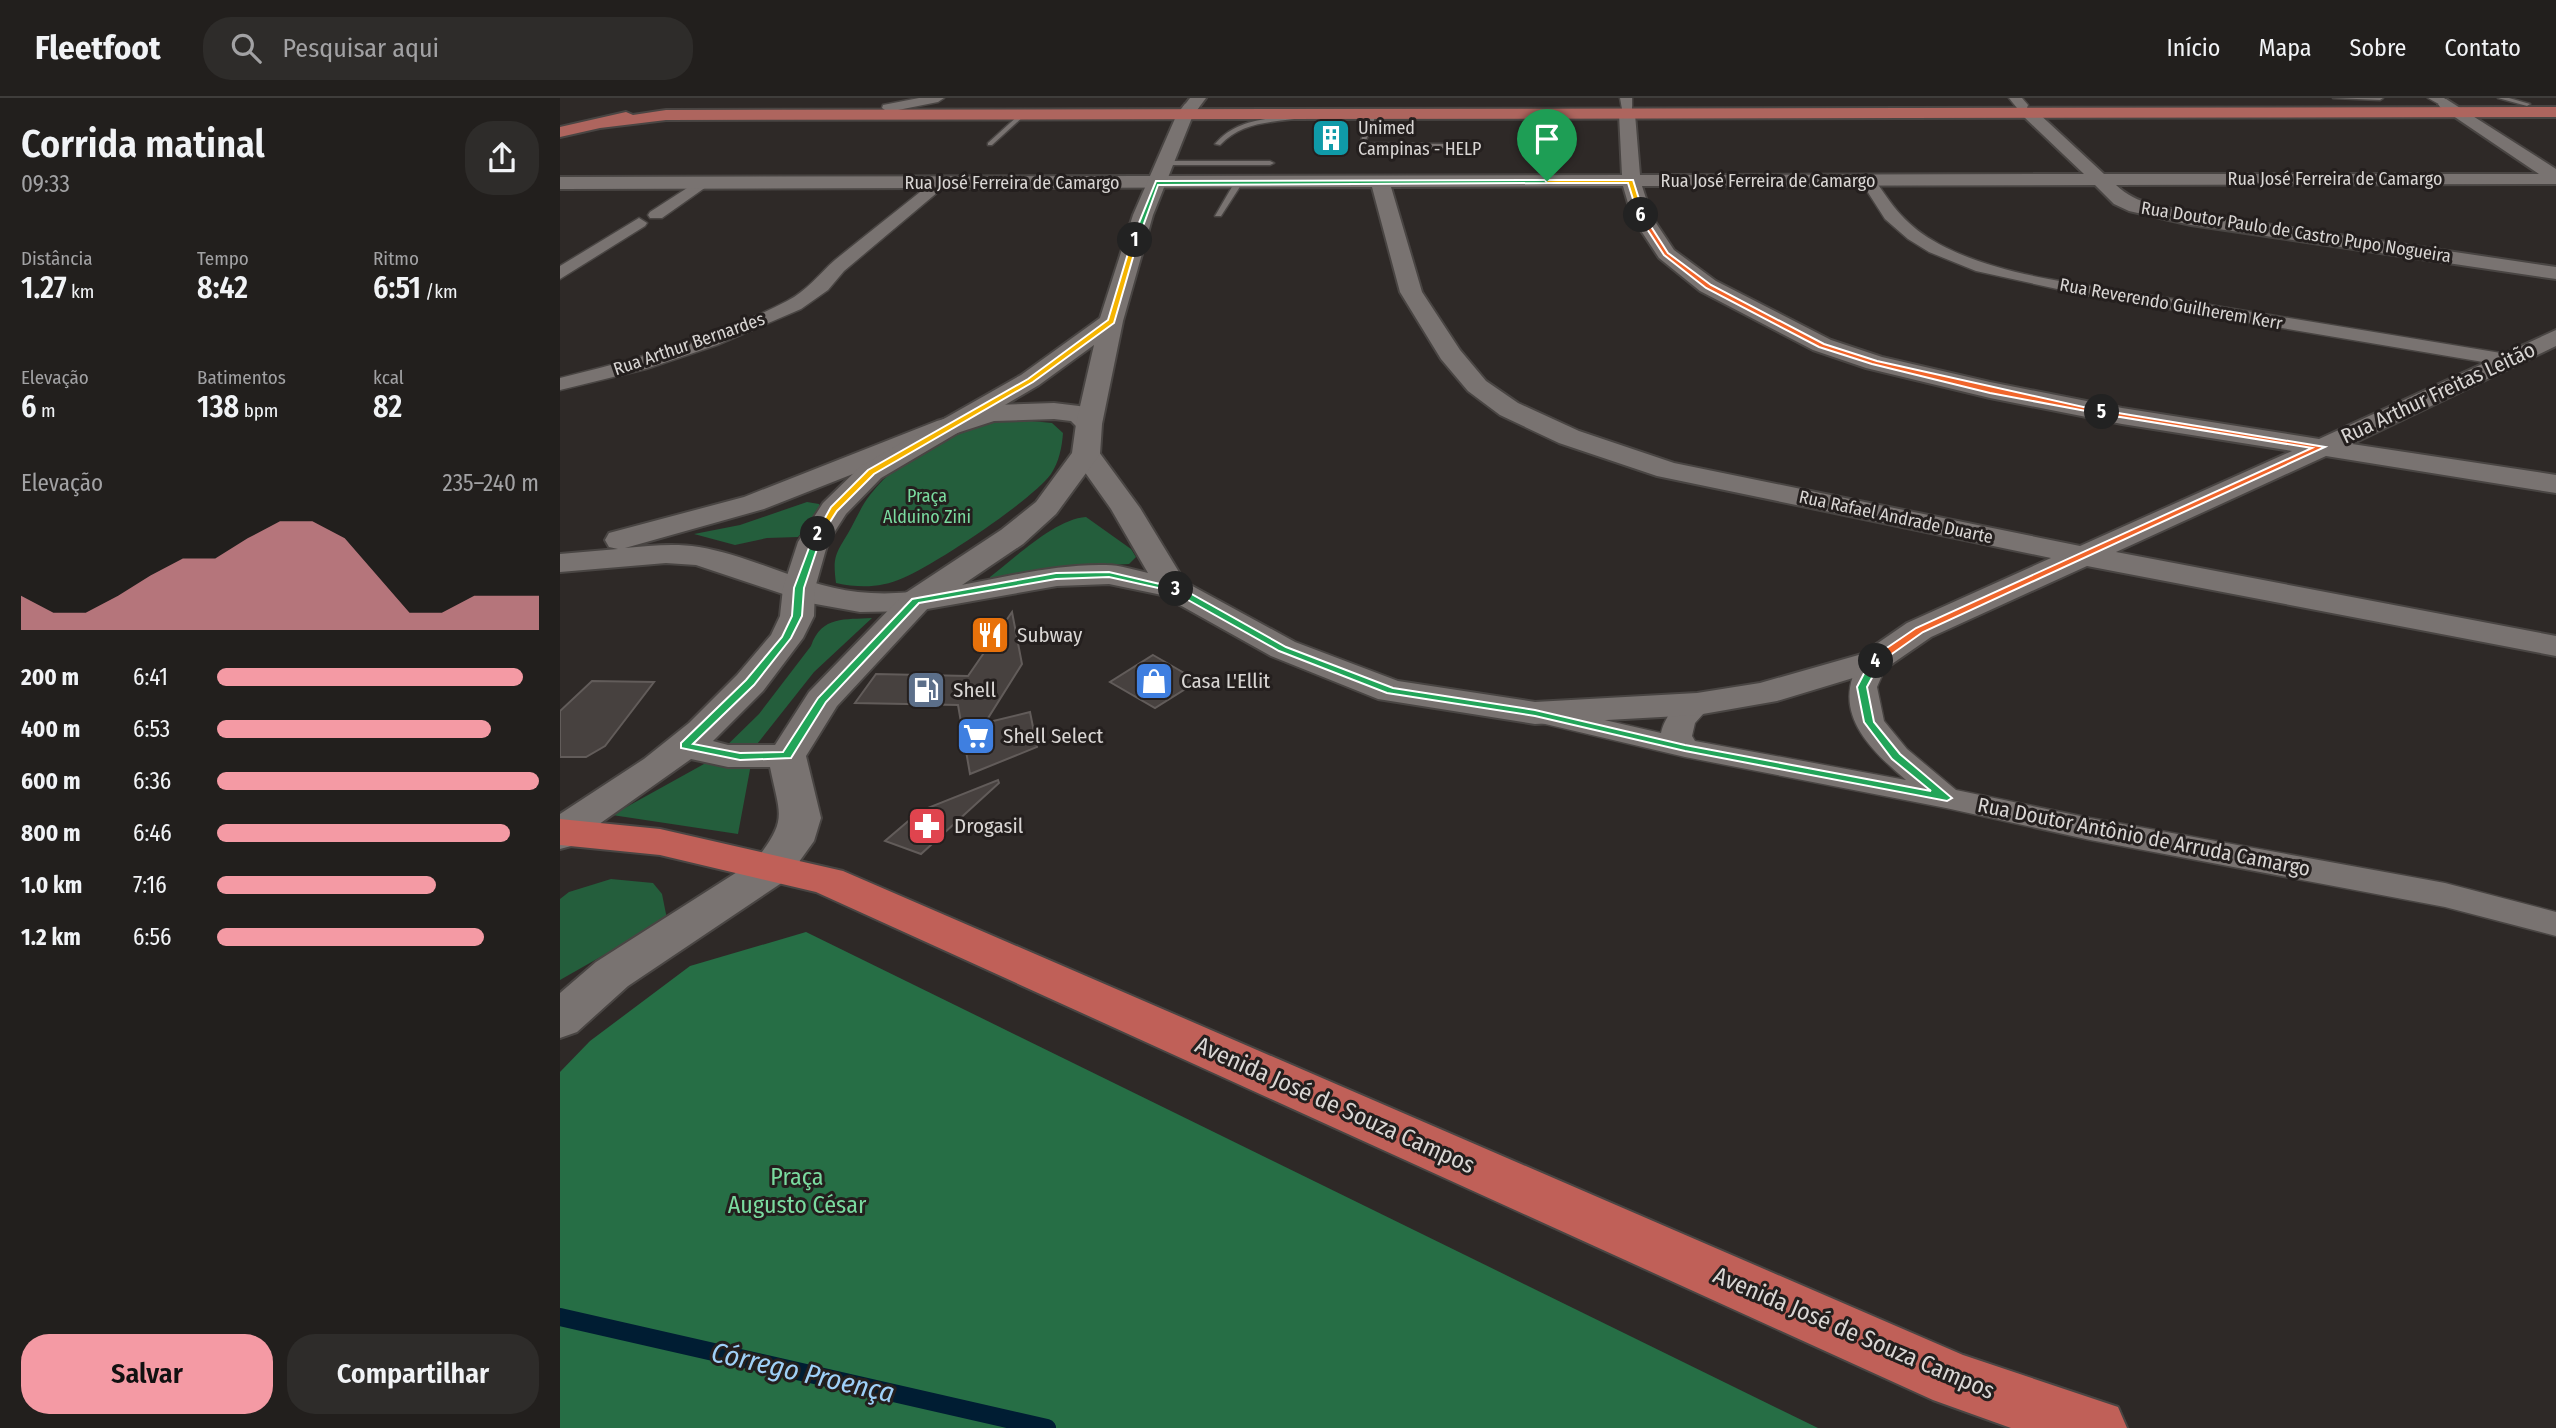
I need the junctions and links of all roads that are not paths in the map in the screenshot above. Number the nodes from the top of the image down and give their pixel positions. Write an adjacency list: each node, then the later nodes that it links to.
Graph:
1 (2336, 98): 2 (lane)
2 (2380, 98)
3 (2501, 98): 4 (lane)
4 (2527, 104): 5 (main road); 8 (main road)
5 (2556, 104)
6 (943, 105): 11 (main road); 15 (main road); 17 (main road); 17 (main road)
7 (2022, 105): 8 (main road); 10 (main road); 26 (street, Rua Doutor Paulo de Castro Pupo Nogueira)
8 (2446, 105): 14 (main road); 24 (street)
9 (1191, 106): 11 (main road); 12 (main road); 22 (street)
10 (1627, 106): 13 (main road); 29 (street)
11 (1050, 111): 15 (main road)
12 (1314, 111): 13 (main road); 16 (main road); 20 (lane)
13 (1431, 111): 16 (main road)
14 (2556, 112)
15 (1022, 115): 19 (lane)
16 (1373, 115): 21 (lane)
17 (604, 124): 18 (main road)
18 (560, 132)
19 (990, 144)
20 (1219, 144)
21 (1443, 146)
22 (1166, 163): 23 (lane); 32 (street)
23 (1270, 163)
24 (2556, 178): 26 (street, Rua José Ferreira de Camargo)
25 (1868, 180): 26 (street, Rua José Ferreira de Camargo); 29 (street, Rua José Ferreira de Camargo); 41 (street, Rua Reverendo Guilherem Kerr)
26 (2101, 180): 37 (street, Rua Doutor Paulo de Castro Pupo Nogueira)
27 (1380, 181): 28 (street, Rua José Ferreira de Camargo); 29 (street, Rua José Ferreira de Camargo); 48 (street, Rua Rafael Andrade Duarte)
28 (1240, 182): 32 (street, Rua José Ferreira de Camargo); 34 (lane)
29 (1631, 182): 45 (street)
30 (560, 183): 33 (street, Rua José Ferreira de Camargo)
31 (940, 183): 32 (street, Rua José Ferreira de Camargo); 33 (street, Rua José Ferreira de Camargo); 42 (street, Rua Arthur Bernardes)
32 (1156, 183): 39 (street)
33 (701, 184): 35 (street)
34 (1218, 214)
35 (656, 215)
36 (639, 223): 38 (street)
37 (2556, 273)
38 (560, 274)
39 (1111, 321): 43 (street); 44 (street)
40 (2556, 337): 41 (street, Rua Arthur Freitas Leitão)
41 (2507, 360): 45 (street, Rua Arthur Freitas Leitão)
42 (560, 384)
43 (947, 426): 44 (street); 47 (street); 50 (street)
44 (1088, 439): 51 (street); 52 (street)
45 (2321, 447): 46 (street); 48 (street, Rua Arthur Freitas Leitão)
46 (2556, 484)
47 (560, 555)
48 (2080, 555): 53 (street, Rua Rafael Andrade Duarte); 54 (street, Rua Arthur Freitas Leitão)
49 (560, 563): 50 (street, Rua Doutor Antônio de Arruda Camargo)
50 (799, 588): 52 (street, Rua Doutor Antônio de Arruda Camargo); 57 (street)
51 (1173, 588): 52 (street, Rua Doutor Antônio de Arruda Camargo); 56 (street, Rua Doutor Antônio de Arruda Camargo)
52 (916, 601): 59 (street)
53 (2556, 646)
54 (1874, 662): 55 (street, Rua Arthur Freitas Leitão); 60 (street)
55 (1697, 704): 56 (street, Rua Arthur Freitas Leitão); 58 (street)
56 (1535, 713): 58 (street, Rua Doutor Antônio de Arruda Camargo)
57 (685, 746): 59 (street); 61 (street)
58 (1685, 748): 60 (street, Rua Doutor Antônio de Arruda Camargo)
59 (787, 756): 62 (street)
60 (1947, 798): 63 (street, Rua Doutor Antônio de Arruda Camargo)
61 (560, 833): 62 (highway, Avenida José de Souza Campos)
62 (771, 870): 64 (street); 65 (highway, Avenida José de Souza Campos)
63 (2556, 924)
64 (560, 1020)
65 (2096, 1428)

